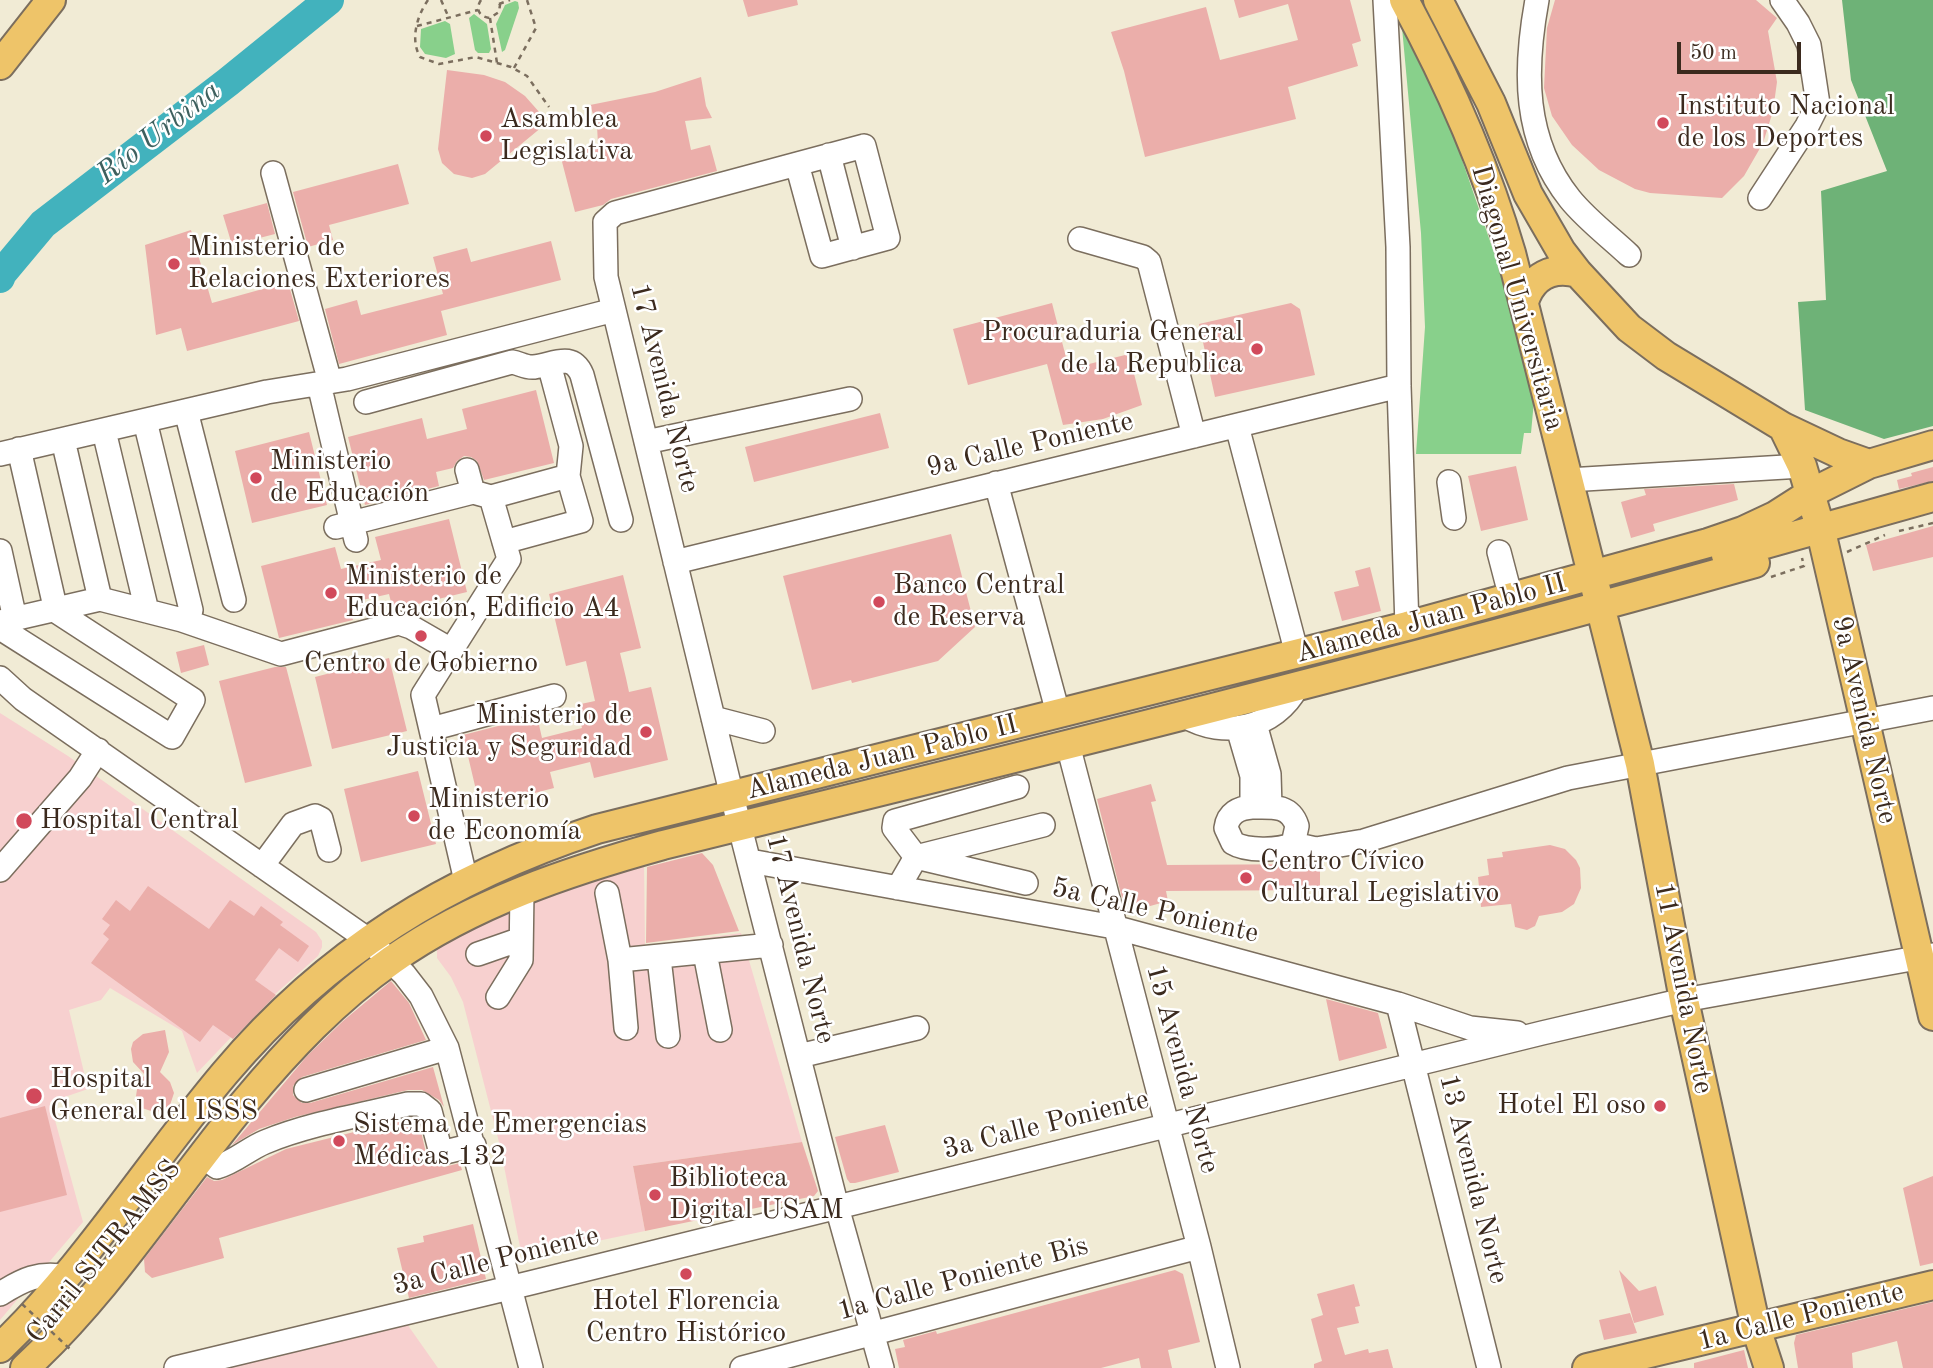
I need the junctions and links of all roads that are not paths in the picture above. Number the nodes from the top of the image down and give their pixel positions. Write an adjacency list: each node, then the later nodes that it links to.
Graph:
1 (51, 0): 7 (main road)
2 (1385, 0): 22 (street)
3 (1404, 0): 13 (main road, Diagonal Universitaria)
4 (1438, 0): 11 (main road, Diagonal Universitaria)
5 (1537, 0): 16 (street)
6 (1782, 0): 12 (street)
7 (0, 65)
8 (829, 155): 9 (street, 17 Avenida Norte); 15 (street); 15 (street, 17 Avenida Norte)
9 (797, 164): 15 (street); 19 (street, 17 Avenida Norte)
10 (273, 173): 21 (street)
11 (1528, 194): 13 (main road); 17 (main road, Diagonal Universitaria)
12 (1760, 198)
13 (1497, 208): 18 (main road, Diagonal Universitaria)
14 (1080, 239): 30 (street)
15 (853, 247)
16 (1629, 255)
17 (1578, 273): 18 (main road); 28 (main road, Diagonal Universitaria)
18 (1524, 302): 39 (main road, Diagonal Universitaria)
19 (614, 310): 21 (street); 32 (street, 17 Avenida Norte)
20 (548, 364): 24 (street); 38 (street); 46 (street)
21 (324, 383): 25 (street); 42 (street)
22 (1399, 386): 27 (street, 9a Calle Poniente); 60 (street)
23 (849, 399): 32 (street)
24 (366, 401)
25 (187, 411): 26 (street); 55 (street)
26 (145, 421): 29 (street); 58 (street)
27 (1237, 426): 30 (street, 9a Calle Poniente); 62 (street)
28 (1783, 427): 36 (main road, Diagonal Universitaria); 37 (main road, 9a Avenida Norte)
29 (104, 431): 31 (street); 57 (street)
30 (1194, 436): 41 (street, 9a Calle Poniente)
31 (63, 440): 34 (street); 54 (street)
32 (646, 442): 51 (street, 17 Avenida Norte)
33 (1933, 445): 36 (main road, Alameda Juan Pablo II)
34 (10, 452): 56 (street)
35 (1933, 456): 47 (main road, Carril SITRAMSS)
36 (1869, 464): 47 (main road, Alameda Juan Pablo II)
37 (1802, 466): 39 (street); 47 (main road, 9a Avenida Norte)
38 (568, 476): 42 (street); 48 (street)
39 (1568, 481): 52 (main road, Diagonal Universitaria)
40 (1449, 482): 45 (street)
41 (996, 483): 51 (street, 9a Calle Poniente); 69 (street)
42 (477, 487): 48 (street)
43 (1933, 497): 47 (main road, Carril SITRAMSS)
44 (1933, 514): 47 (main road, Alameda Juan Pablo II)
45 (1454, 518)
46 (621, 520)
47 (1819, 526): 52 (main road, Alameda Juan Pablo II); 52 (main road, Carril SITRAMSS); 52 (main road, Alameda Juan Pablo II); 72 (main road, 9a Avenida Norte)
48 (504, 542): 61 (street)
49 (0, 551): 59 (street)
50 (1499, 552): 53 (street)
51 (675, 562): 71 (street, 17 Avenida Norte)
52 (1596, 592): 53 (main road, Alameda Juan Pablo II); 64 (main road, Alameda Juan Pablo II); 78 (main road, 11 Avenida Norte); 81 (main road, Carril SITRAMSS)
53 (1511, 598): 60 (main road, Alameda Juan Pablo II)
54 (100, 599): 56 (street); 57 (street)
55 (234, 600)
56 (56, 611): 59 (street); 59 (street)
57 (147, 611): 58 (street)
58 (183, 620): 61 (street)
59 (5, 623)
60 (1407, 626): 62 (main road, Alameda Juan Pablo II)
61 (451, 650): 74 (street)
62 (1297, 654): 69 (main road, Alameda Juan Pablo II)
63 (0, 678): 67 (street)
64 (1297, 687): 70 (main road, Alameda Juan Pablo II); 73 (street)
65 (0, 690): 67 (street)
66 (554, 696): 74 (street)
67 (23, 699): 77 (street)
68 (1933, 708): 72 (street)
69 (1058, 713): 81 (main road, Alameda Juan Pablo II)
70 (1185, 716): 73 (street); 76 (main road, Alameda Juan Pablo II)
71 (713, 718): 75 (street); 81 (street, 17 Avenida Norte)
72 (1864, 722): 78 (street); 100 (main road, 9a Avenida Norte)
73 (1246, 726): 80 (street)
74 (431, 729): 89 (street)
75 (763, 731)
76 (1068, 746): 81 (main road, Alameda Juan Pablo II); 94 (street, 15 Avenida Norte)
77 (98, 750): 87 (street); 88 (street)
78 (1640, 764): 83 (street); 104 (main road, 11 Avenida Norte)
79 (1017, 787): 85 (street)
80 (1261, 807): 83 (street); 83 (street)
81 (736, 811): 86 (street, 17 Avenida Norte); 89 (main road, Alameda Juan Pablo II); 92 (main road, Alameda Juan Pablo II); 97 (main road, Carril SITRAMSS)
82 (1043, 825): 85 (street)
83 (1293, 844)
84 (329, 850): 87 (street)
85 (916, 857): 90 (street); 91 (street)
86 (750, 861): 91 (street, 5a Calle Poniente); 96 (street, 17 Avenida Norte)
87 (262, 866): 97 (street)
88 (0, 870)
89 (466, 881): 97 (main road, Alameda Juan Pablo II)
90 (1026, 883)
91 (898, 888): 94 (street, 5a Calle Poniente)
92 (522, 891): 95 (street); 97 (main road, Alameda Juan Pablo II)
93 (607, 893): 102 (street)
94 (1114, 928): 105 (street, 5a Calle Poniente); 116 (street, 15 Avenida Norte)
95 (521, 939): 99 (street); 103 (street)
96 (771, 946): 98 (street); 113 (street, 17 Avenida Norte)
97 (380, 951): 112 (street); 118 (main road, Alameda Juan Pablo II); 121 (main road, Alameda Juan Pablo II); 128 (main road, Carril SITRAMSS)
98 (705, 953): 101 (street); 109 (street)
99 (478, 954)
100 (1925, 956): 104 (street, 3a Calle Poniente); 106 (main road, 9a Avenida Norte)
101 (659, 958): 102 (street); 111 (street)
102 (620, 960): 107 (street)
103 (498, 997)
104 (1684, 1000): 110 (street, 3a Calle Poniente); 125 (main road, 11 Avenida Norte)
105 (1398, 1004): 110 (street, 5a Calle Poniente); 114 (street, 13 Avenida Norte)
106 (1933, 1016)
107 (626, 1028)
108 (917, 1028): 113 (street)
109 (720, 1030)
110 (1542, 1033): 114 (street, 3a Calle Poniente)
111 (668, 1036)
112 (447, 1048): 115 (street); 117 (street)
113 (799, 1056): 119 (street, 17 Avenida Norte)
114 (1414, 1065): 116 (street, 3a Calle Poniente); 135 (street, 13 Avenida Norte)
115 (306, 1090)
116 (1166, 1126): 119 (street, 3a Calle Poniente); 120 (street, 15 Avenida Norte)
117 (474, 1145): 118 (street); 123 (street)
118 (202, 1156): 129 (main road, Alameda Juan Pablo II)
119 (837, 1207): 123 (street, 3a Calle Poniente); 126 (street, 17 Avenida Norte)
120 (1199, 1247): 126 (street, 1a Calle Poniente Bis); 134 (street, 15 Avenida Norte)
121 (66, 1277): 124 (street); 127 (main road, Alameda Juan Pablo II)
122 (1933, 1285): 125 (main road, 1a Calle Poniente)
123 (510, 1288): 130 (street, 3a Calle Poniente); 131 (street)
124 (0, 1294)
125 (1756, 1328): 136 (main road, 1a Calle Poniente); 137 (main road, 11 Avenida Norte)
126 (874, 1334): 132 (street, 1a Calle Poniente Bis); 133 (street, 17 Avenida Norte)
127 (0, 1348)
128 (5, 1368)
129 (25, 1368)
130 (176, 1368)
131 (531, 1368)
132 (742, 1368)
133 (882, 1368)
134 (1228, 1368)
135 (1489, 1368)
136 (1587, 1368)
137 (1769, 1368)

